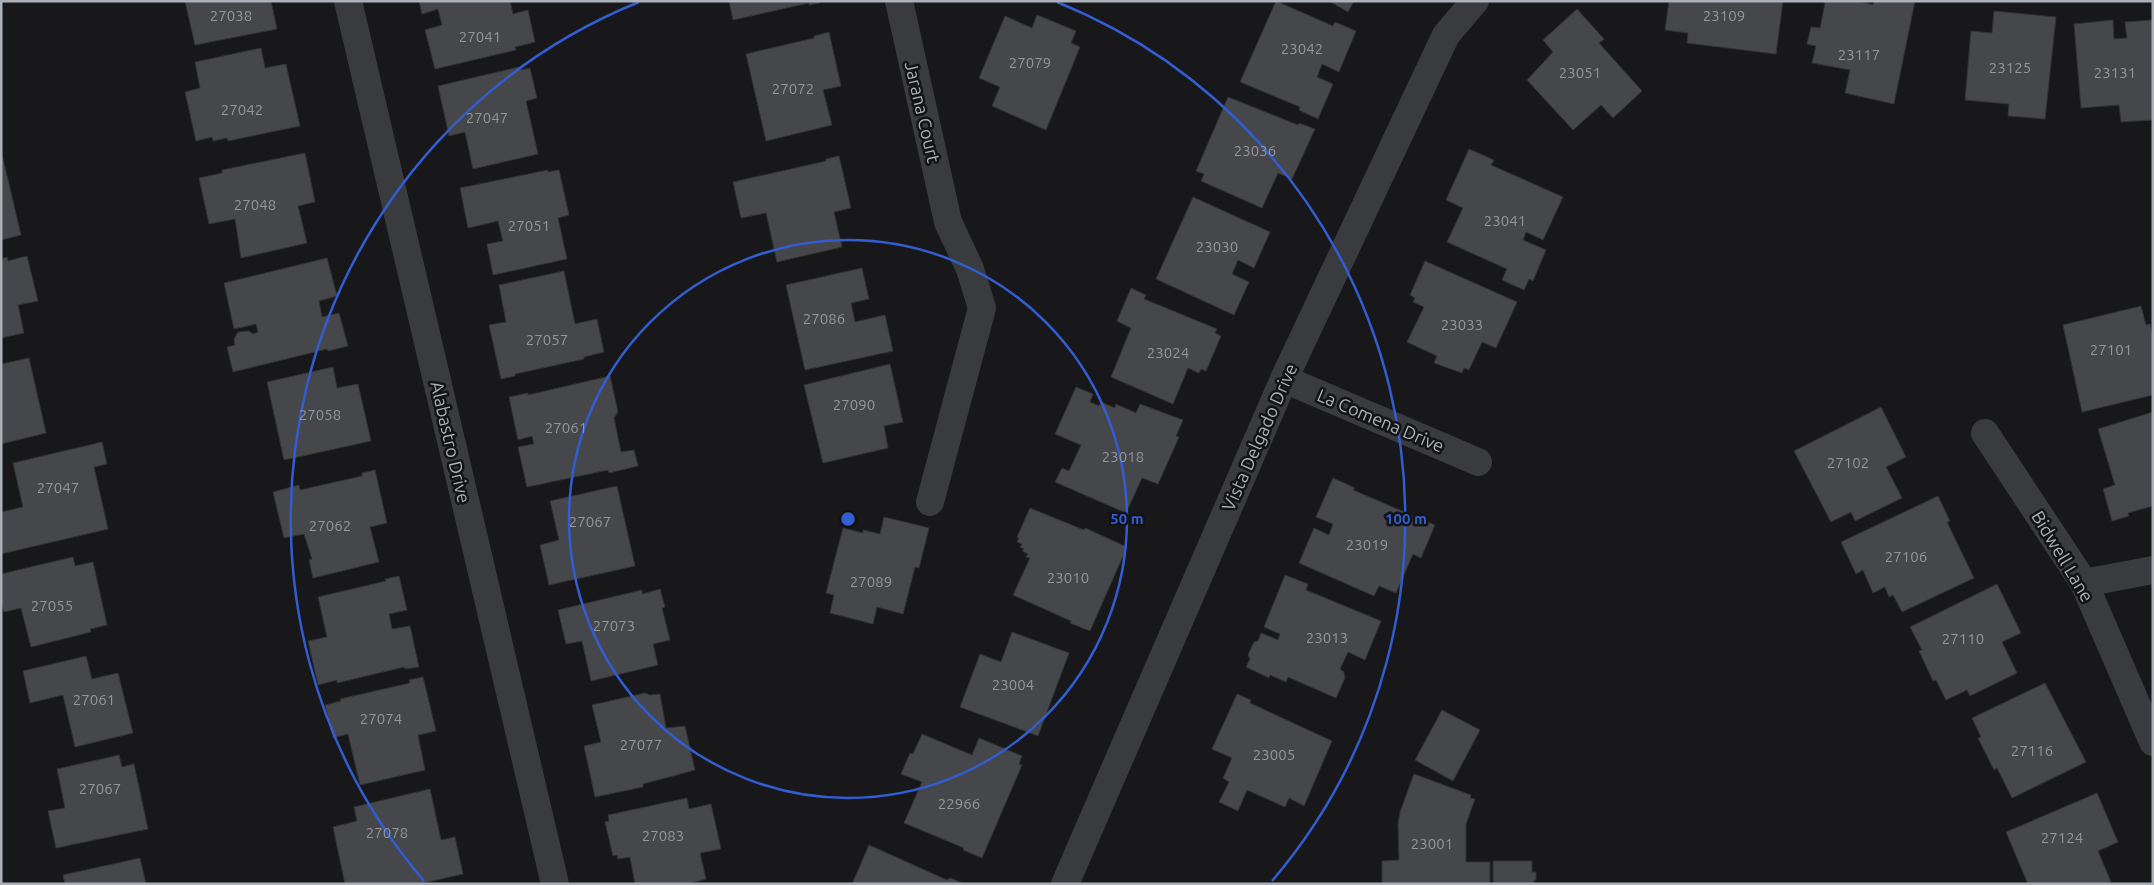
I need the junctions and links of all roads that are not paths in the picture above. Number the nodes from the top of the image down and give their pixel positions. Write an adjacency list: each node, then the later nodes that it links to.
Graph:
1 (348, 1): 11 (street, Alabastro Drive)
2 (899, 1): 7 (street, Jarana Court)
3 (1475, 1): 4 (street, Vista Delgado Drive)
4 (1284, 379): 6 (street, La Comena Drive); 12 (street, Vista Delgado Drive)
5 (1985, 433): 9 (street, Bidwell Lane)
6 (1478, 462)
7 (930, 502)
8 (2153, 570): 9 (street)
9 (2084, 583): 10 (street, Bidwell Lane)
10 (2153, 742)
11 (554, 884)
12 (1064, 884)

